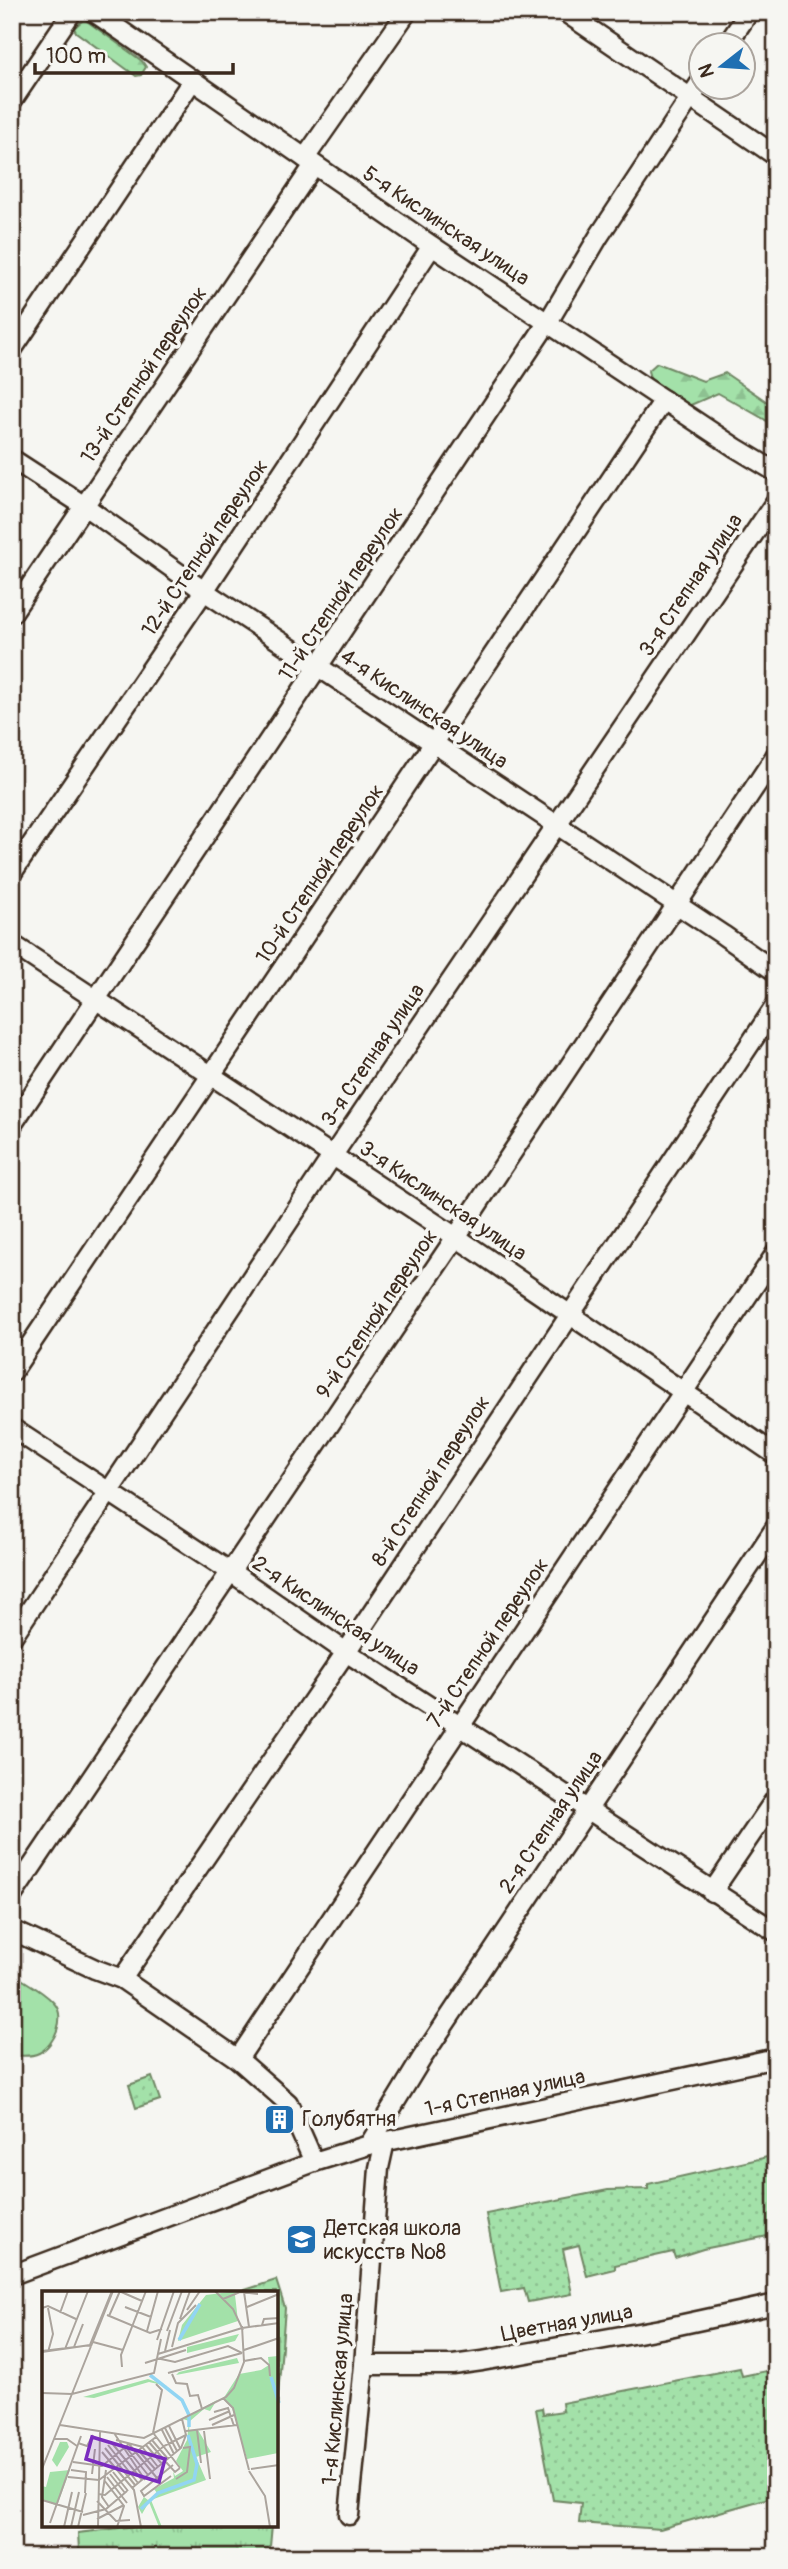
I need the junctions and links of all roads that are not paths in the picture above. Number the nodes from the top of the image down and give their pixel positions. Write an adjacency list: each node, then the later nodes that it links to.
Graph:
1 (72, 12): 9 (street)
2 (94, 12): 7 (street, 5-я Кислинская улица)
3 (407, 12): 13 (street, 13-й Степной переулок)
4 (565, 12): 8 (street)
5 (748, 12): 6 (street)
6 (735, 32)
7 (192, 81): 13 (street, 5-я Кислинская улица); 16 (street)
8 (686, 86)
9 (12, 102)
10 (688, 102): 15 (street, 11-й Степной переулок)
11 (709, 102): 12 (street)
12 (776, 156)
13 (310, 161): 14 (street, 5-я Кислинская улица); 21 (street, 13-й Степной переулок)
14 (432, 246): 15 (street, 5-я Кислинская улица); 22 (street, 12-й Степной переулок)
15 (548, 322): 17 (street, 5-я Кислинская улица); 24 (street, 11-й Степной переулок)
16 (12, 350)
17 (664, 400): 19 (street, 5-я Кислинская улица); 25 (street, 10-й Степной переулок)
18 (12, 459): 21 (street, 4-я Кислинская улица)
19 (776, 472)
20 (776, 501): 27 (street, 3-я Степная улица)
21 (83, 505): 22 (street, 4-я Кислинская улица); 23 (street, 13-й Степной переулок)
22 (204, 591): 24 (street, 4-я Кислинская улица); 28 (street, 12-й Степной переулок)
23 (12, 613)
24 (321, 667): 25 (street, 4-я Кислинская улица); 32 (street, 11-й Степной переулок)
25 (434, 745): 27 (street, 4-я Кислинская улица); 34 (street, 10-й Степной переулок)
26 (776, 755): 29 (street, 9-й Степной переулок)
27 (555, 825): 29 (street, 4-я Кислинская улица); 36 (street, 3-я Степная улица)
28 (12, 873)
29 (676, 904): 31 (street, 4-я Кислинская улица); 37 (street, 9-й Степной переулок)
30 (12, 944): 32 (street, 3-я Кислинская улица)
31 (776, 972)
32 (98, 1000): 34 (street, 3-я Кислинская улица); 35 (street, 11-й Степной переулок)
33 (776, 1005): 39 (street, 8-й Степной переулок)
34 (213, 1075): 36 (street, 3-я Кислинская улица); 40 (street, 10-й Степной переулок)
35 (12, 1125)
36 (333, 1155): 37 (street, 3-я Кислинская улица); 44 (street, 3-я Степная улица)
37 (456, 1237): 39 (street, 3-я Кислинская улица); 46 (street, 9-й Степной переулок)
38 (776, 1253): 41 (street, 7-й Степной переулок)
39 (569, 1313): 41 (street, 3-я Кислинская улица); 48 (street, 8-й Степной переулок)
40 (12, 1372)
41 (683, 1391): 43 (street, 3-я Кислинская улица); 49 (street, 7-й Степной переулок)
42 (12, 1428): 44 (street, 2-я Кислинская улица)
43 (776, 1455)
44 (110, 1494): 46 (street, 2-я Кислинская улица); 47 (street, 3-я Степная улица)
45 (776, 1527): 51 (street, 2-я Степная улица)
46 (231, 1572): 48 (street, 2-я Кислинская улица); 53 (street, 9-й Степной переулок)
47 (12, 1637)
48 (346, 1652): 49 (street, 2-я Кислинская улица); 56 (street, 8-й Степной переулок)
49 (460, 1726): 51 (street, 2-я Кислинская улица); 58 (street, 7-й Степной переулок)
50 (776, 1798): 52 (street)
51 (586, 1810): 52 (street, 2-я Кислинская улица); 59 (street, 2-я Степная улица)
52 (712, 1892): 55 (street, 2-я Кислинская улица)
53 (12, 1896)
54 (12, 1930): 56 (street)
55 (776, 1932)
56 (122, 1979): 58 (street)
57 (776, 2058): 59 (street, 1-я Степная улица)
58 (238, 2059): 60 (street)
59 (377, 2143): 60 (street, 1-я Степная улица); 63 (street, 1-я Кислинская улица)
60 (314, 2162): 61 (street, 1-я Степная улица)
61 (12, 2275)
62 (776, 2304): 63 (street, Цветная улица)
63 (365, 2365): 64 (street, 1-я Кислинская улица)
64 (349, 2515)

